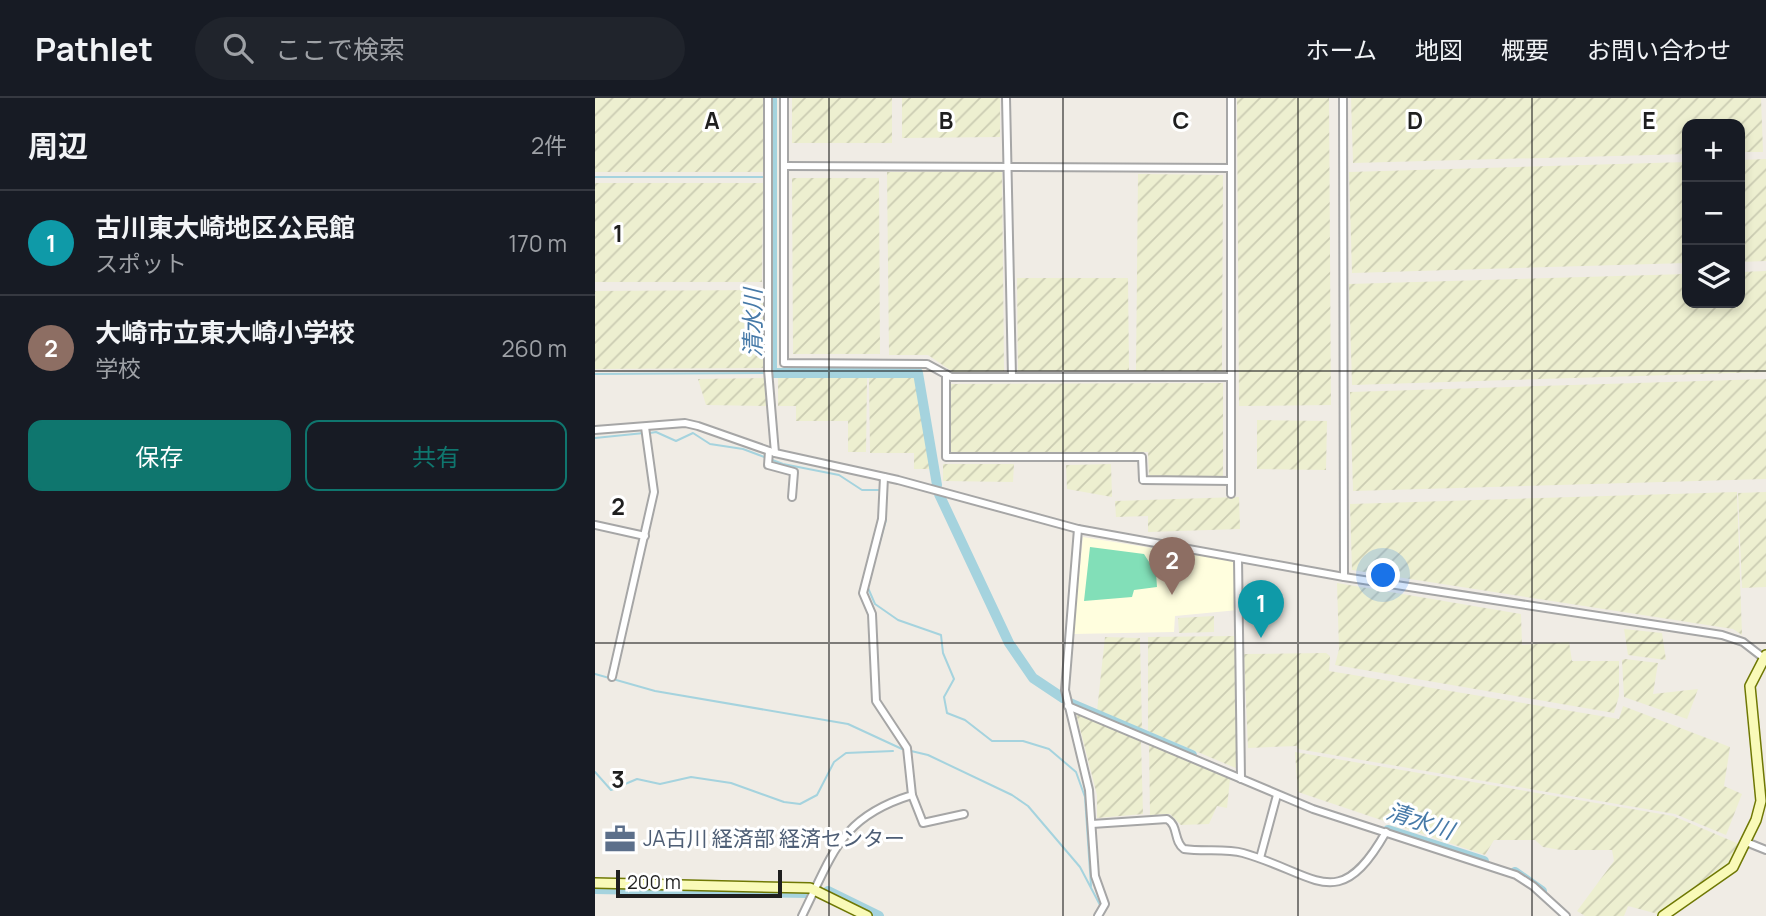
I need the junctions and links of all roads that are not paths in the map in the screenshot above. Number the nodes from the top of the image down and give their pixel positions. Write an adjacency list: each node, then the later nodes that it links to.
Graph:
1 (768, 98): 14 (street)
2 (784, 98): 6 (street)
3 (1006, 98): 7 (street)
4 (1231, 98): 8 (street)
5 (1343, 98): 23 (street)
6 (784, 166): 7 (street); 9 (street)
7 (1006, 168): 8 (street); 10 (street)
8 (1231, 168): 11 (street)
9 (946, 374): 10 (street); 16 (street)
10 (1012, 377): 11 (street)
11 (1231, 377): 16 (street)
12 (595, 430): 13 (street)
13 (645, 431): 14 (street); 21 (street)
14 (770, 455): 15 (street); 18 (street)
15 (884, 477): 20 (street); 28 (street)
16 (1231, 481): 17 (street)
17 (1231, 494)
18 (792, 497)
19 (595, 525): 21 (street)
20 (1079, 529): 22 (street); 26 (street)
21 (645, 536): 25 (street)
22 (1238, 558): 23 (street); 27 (street)
23 (1344, 577): 24 (street)
24 (1765, 658): 33 (main road)
25 (612, 677)
26 (1068, 706): 27 (street); 31 (street)
27 (1241, 779): 29 (street)
28 (912, 794): 30 (street); 37 (street)
29 (1277, 795): 32 (street); 35 (street)
30 (964, 814)
31 (1092, 824): 35 (street); 38 (street)
32 (1387, 832): 35 (street); 41 (street)
33 (1746, 842): 34 (street); 42 (main road)
34 (1766, 850)
35 (1260, 858)
36 (595, 883): 37 (main road)
37 (815, 889): 39 (street); 40 (main road)
38 (1101, 913)
39 (802, 916)
40 (867, 916)
41 (1566, 916)
42 (1663, 916)

